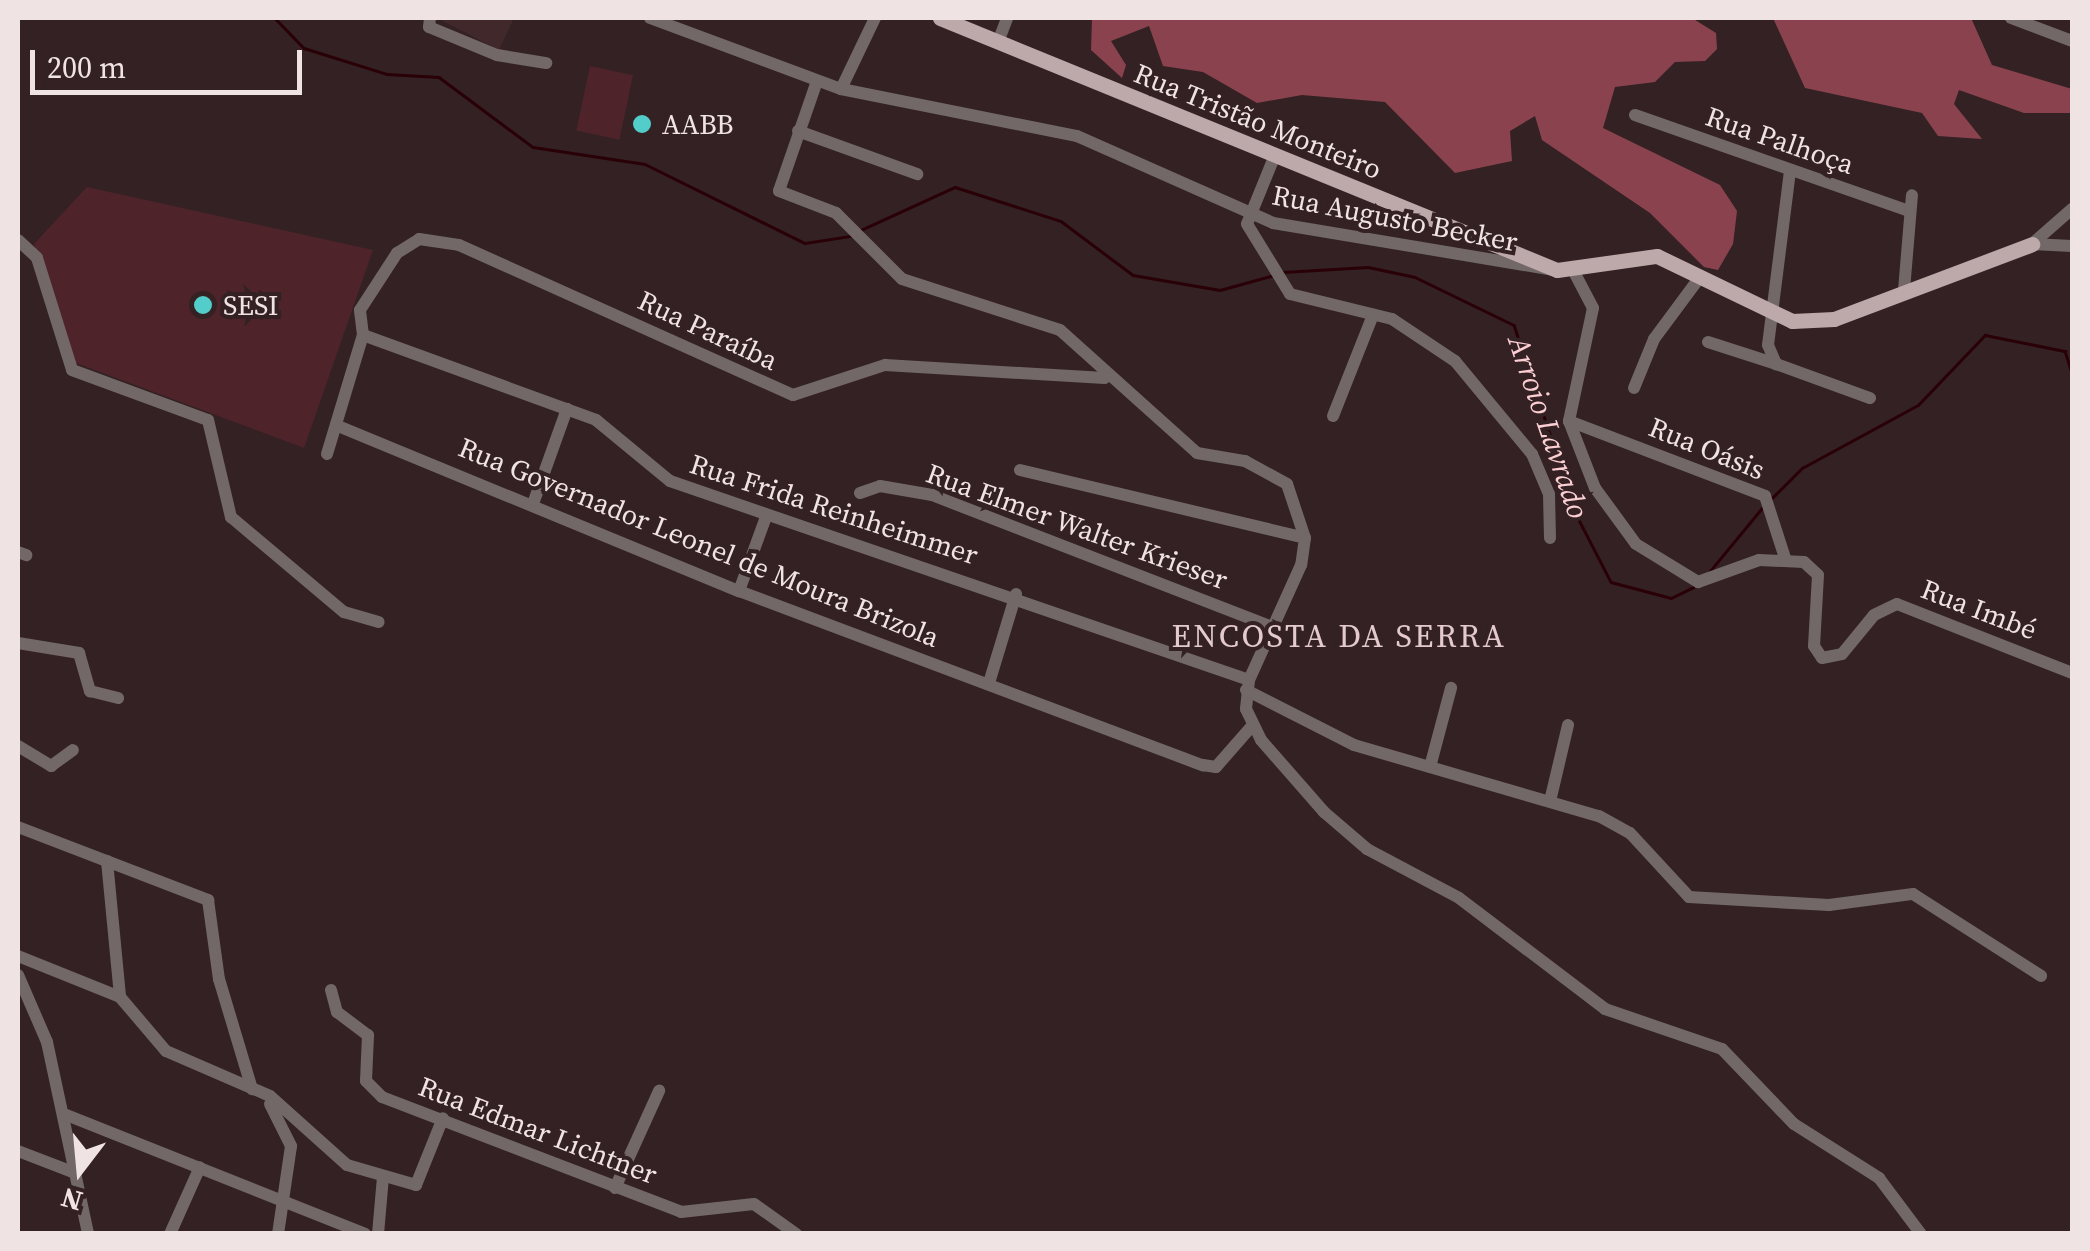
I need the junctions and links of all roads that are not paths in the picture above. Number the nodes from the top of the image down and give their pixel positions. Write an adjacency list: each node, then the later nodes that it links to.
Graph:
1 (430, 18): 9 (street)
2 (650, 18): 10 (street, Rua Augusto Becker)
3 (875, 18): 11 (street)
4 (940, 18): 7 (main road, Rua Tristão Monteiro)
5 (1007, 18): 7 (street)
6 (2010, 18): 8 (street)
7 (998, 42): 14 (main road, Rua Tristão Monteiro)
8 (2072, 42)
9 (546, 63)
10 (817, 81): 11 (street, Rua Augusto Becker); 13 (street)
11 (841, 89): 20 (street, Rua Augusto Becker)
12 (1635, 115): 15 (street, Rua Palhoça)
13 (798, 131): 16 (street); 32 (street)
14 (1275, 154): 20 (street); 24 (main road, Rua Tristão Monteiro)
15 (1790, 171): 19 (street, Rua Palhoça); 27 (street)
16 (916, 174)
17 (1912, 195): 19 (street)
18 (2072, 209): 22 (street)
19 (1909, 211): 26 (street)
20 (1249, 212): 24 (street, Rua Augusto Becker); 28 (street)
21 (18, 240): 49 (street)
22 (2032, 244): 23 (street, Rua Augusto Becker); 26 (main road, Rua Augusto Becker)
23 (2072, 246)
24 (1564, 269): 25 (main road, Rua Augusto Becker); 37 (street)
25 (1700, 277): 27 (main road, Rua Augusto Becker); 33 (street)
26 (1904, 290): 27 (main road, Rua Augusto Becker)
27 (1770, 314): 31 (street)
28 (1373, 315): 36 (street); 45 (street)
29 (364, 336): 32 (street, Rua Paraíba); 35 (street, Rua Frida Reinheimmer); 38 (street)
30 (1708, 342): 31 (street)
31 (1776, 364): 34 (street)
32 (1106, 378): 44 (street)
33 (1634, 388)
34 (1870, 398)
35 (567, 409): 42 (street); 43 (street, Rua Frida Reinheimmer)
36 (1333, 416)
37 (1569, 421): 46 (street, Rua Oásis); 46 (street)
38 (338, 426): 39 (street); 42 (street, Rua Governador Leonel de Moura Brizola)
39 (327, 454)
40 (1020, 470): 44 (street)
41 (860, 493): 50 (street, Rua Elmer Walter Krieser)
42 (534, 501): 47 (street, Rua Governador Leonel de Moura Brizola)
43 (766, 517): 47 (street); 48 (street, Rua Frida Reinheimmer)
44 (1306, 538): 50 (street)
45 (1550, 538)
46 (1785, 558): 52 (street, Rua Imbé)
47 (739, 591): 53 (street, Rua Governador Leonel de Moura Brizola)
48 (1016, 594): 53 (street); 54 (street, Rua Frida Reinheimmer)
49 (379, 622)
50 (1275, 628): 54 (street)
51 (18, 643): 56 (street)
52 (2072, 673)
53 (989, 683): 58 (street, Rua Governador Leonel de Moura Brizola)
54 (1248, 685): 58 (street); 61 (street, Rua Frida Reinheimmer)
55 (1451, 688): 61 (street)
56 (118, 698)
57 (1568, 725): 62 (street)
58 (1251, 727): 86 (street)
59 (18, 746): 60 (street)
60 (73, 750)
61 (1430, 768): 62 (street, Rua Frida Reinheimmer)
62 (1551, 796): 67 (street, Rua Frida Reinheimmer)
63 (18, 827): 64 (street)
64 (106, 861): 69 (street); 70 (street)
65 (18, 956): 69 (street)
66 (18, 975): 72 (street)
67 (2042, 976)
68 (331, 990): 73 (street, Rua Edmar Lichtner)
69 (120, 998): 70 (street)
70 (256, 1090): 77 (street); 79 (street)
71 (659, 1091): 78 (street)
72 (64, 1114): 75 (street); 76 (street)
73 (443, 1118): 77 (street); 78 (street, Rua Edmar Lichtner)
74 (18, 1152): 76 (street)
75 (200, 1167): 79 (street); 81 (street)
76 (75, 1173): 80 (street)
77 (383, 1177): 84 (street)
78 (615, 1188): 85 (street, Rua Edmar Lichtner)
79 (289, 1203): 82 (street); 83 (street)
80 (88, 1234)
81 (170, 1234)
82 (278, 1234)
83 (365, 1234)
84 (378, 1234)
85 (796, 1234)
86 (1921, 1234)

